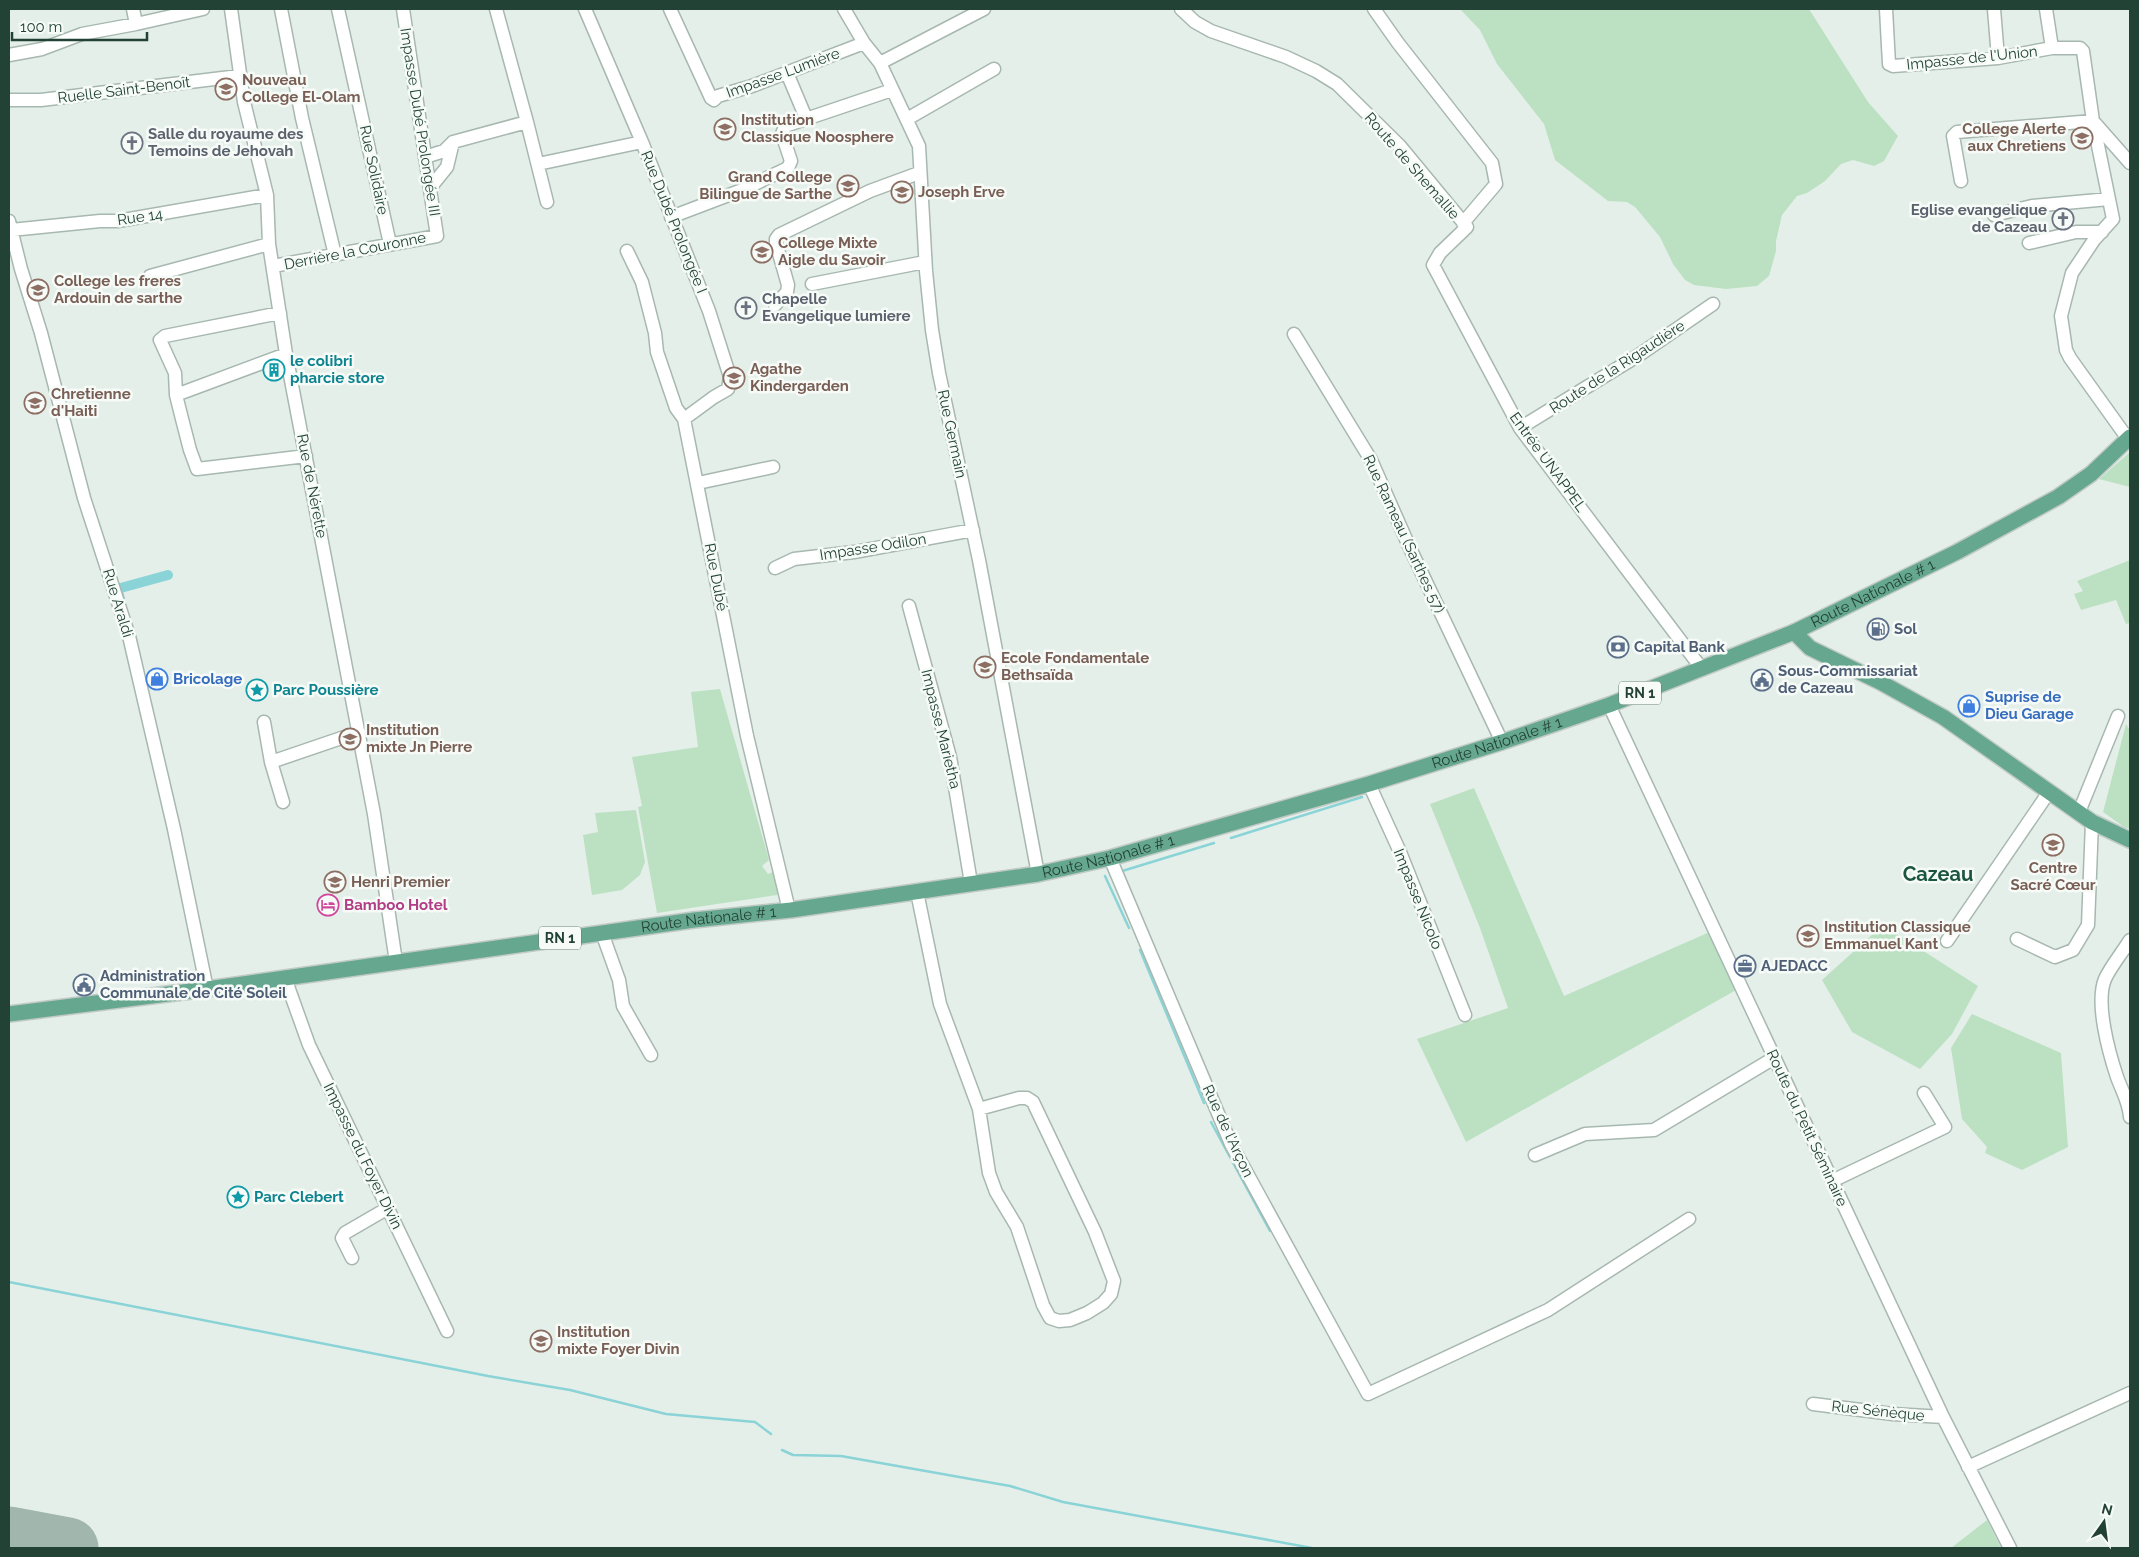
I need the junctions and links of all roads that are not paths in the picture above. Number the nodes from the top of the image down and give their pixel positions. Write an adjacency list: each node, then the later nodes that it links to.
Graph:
1 (133, 9): 18 (street)
2 (203, 9): 17 (street)
3 (231, 9): 26 (street, Rue de Nérette)
4 (281, 9): 54 (street)
5 (338, 9): 52 (street, Rue Solidaire)
6 (403, 9): 35 (street, Impasse Dubé Prolongée III)
7 (496, 9): 32 (street)
8 (584, 9): 34 (street, Rue Dubé Prolongée I)
9 (670, 9): 25 (street, Impasse Lumière)
10 (844, 9): 19 (street, Rue Germain)
11 (1181, 9): 46 (street, Route de Shemallie)
12 (1374, 9): 46 (street, Entrée UNAPPEL)
13 (1886, 9): 22 (street, Impasse de l'Union)
14 (1994, 9): 22 (street)
15 (2046, 9): 20 (street)
16 (980, 10): 23 (street)
17 (182, 11): 18 (street)
18 (136, 24): 21 (street)
19 (864, 43): 23 (street, Rue Germain); 25 (street, Impasse Lumière)
20 (2052, 48): 22 (street, Impasse de l'Union); 31 (street, Impasse de l'Union)
21 (9, 55)
22 (1998, 58)
23 (880, 63): 27 (street, Rue Germain)
24 (994, 69): 30 (street)
25 (787, 73): 29 (street)
26 (239, 76): 28 (street, Ruelle Saint-Benoît); 41 (street, Rue de Nérette)
27 (892, 90): 29 (street); 30 (street, Rue Germain)
28 (9, 100)
29 (806, 118): 45 (street)
30 (908, 119): 38 (street, Rue Germain)
31 (2093, 121): 36 (street); 39 (street); 42 (street)
32 (527, 122): 33 (street); 37 (street)
33 (453, 142): 35 (street); 40 (street)
34 (642, 142): 37 (street); 45 (street, Rue Dubé Prolongée I)
35 (425, 157): 40 (street, Impasse Dubé Prolongée III)
36 (2130, 163)
37 (538, 164): 43 (street)
38 (919, 173): 55 (street, Rue Germain); 59 (street)
39 (1961, 181)
40 (430, 188): 49 (street, Impasse Dubé Prolongée III)
41 (267, 195): 47 (street, Rue 14); 51 (street, Rue de Nérette)
42 (2110, 199): 44 (street); 48 (street)
43 (547, 202)
44 (1994, 215)
45 (671, 217): 65 (street, Rue Dubé Prolongée I)
46 (1465, 225): 66 (street, Entrée UNAPPEL)
47 (10, 226): 99 (street, Rue Araldi)
48 (2102, 232): 50 (street); 67 (street)
49 (437, 236): 52 (street, Derrière la Couronne)
50 (2029, 243)
51 (269, 244): 56 (street, Rue de Nérette); 57 (street)
52 (390, 244): 54 (street, Derrière la Couronne)
53 (627, 251): 65 (street, Rue Dubé)
54 (335, 255): 56 (street, Derrière la Couronne)
55 (925, 262): 58 (street); 71 (street, Rue Germain)
56 (273, 266): 61 (street, Rue de Nérette)
57 (150, 276)
58 (812, 284)
59 (775, 304)
60 (1713, 304): 66 (street, Route de la Rigaudière)
61 (280, 313): 63 (street, Rue de Nérette); 64 (street)
62 (1294, 334): 80 (street, Rue Rameau (Sarthes 57))
63 (286, 354): 64 (street); 68 (street, Rue de Nérette)
64 (176, 395): 68 (street)
65 (684, 419): 70 (street, Rue Dubé)
66 (1520, 428): 75 (street, Entrée UNAPPEL)
67 (2129, 438): 74 (main road, Route Nationale # 1 / RN 1)
68 (306, 456): 79 (street, Rue de Nérette)
69 (773, 466): 70 (street)
70 (698, 484): 92 (street, Rue Dubé)
71 (972, 530): 72 (street, Impasse Odilon); 89 (street, Rue Germain)
72 (775, 568)
73 (909, 606): 90 (street, Impasse Marietha)
74 (1794, 632): 75 (main road, Route Nationale # 1 / RN 1); 83 (main road)
75 (1702, 668): 76 (main road, Route Nationale # 1 / RN 1)
76 (1609, 705): 80 (main road, Route Nationale # 1 / RN 1); 103 (street, Route du Petit Séminaire)
77 (2118, 716): 85 (street)
78 (264, 722): 81 (street)
79 (359, 732): 81 (street); 97 (street, Rue de Nérette)
80 (1502, 742): 82 (main road, Route Nationale # 1 / RN 1)
81 (271, 762): 84 (street)
82 (1369, 784): 88 (main road, Route Nationale # 1 / RN 1); 101 (street, Impasse Nicolo)
83 (2049, 792): 85 (main road); 96 (street)
84 (283, 802)
85 (2079, 812): 86 (main road)
86 (2092, 822): 87 (main road); 94 (street)
87 (2130, 840)
88 (1110, 858): 89 (main road, Route Nationale # 1 / RN 1); 110 (street, Rue de l'Arçon)
89 (1038, 874): 90 (main road, Route Nationale # 1 / RN 1)
90 (971, 883): 91 (main road, Route Nationale # 1 / RN 1)
91 (917, 892): 92 (main road, Route Nationale # 1 / RN 1); 105 (street)
92 (789, 910): 93 (main road, Route Nationale # 1 / RN 1)
93 (602, 933): 97 (main road, Route Nationale # 1 / RN 1); 102 (street)
94 (2017, 939)
95 (2130, 940): 106 (street)
96 (1947, 941)
97 (396, 962): 98 (main road, Route Nationale # 1 / RN 1)
98 (285, 978): 99 (main road, Route Nationale # 1 / RN 1); 109 (street, Impasse du Foyer Divin)
99 (207, 989): 100 (main road, Route Nationale # 1 / RN 1)
100 (9, 1014)
101 (1465, 1015)
102 (651, 1055)
103 (1774, 1058): 107 (street); 108 (street, Route du Petit Séminaire)
104 (1924, 1093): 108 (street)
105 (979, 1109): 105 (street)
106 (2130, 1117)
107 (1535, 1155)
108 (1832, 1181): 115 (street, Route du Petit Séminaire)
109 (388, 1208): 111 (street); 112 (street, Impasse du Foyer Divin)
110 (1689, 1219)
111 (352, 1258)
112 (448, 1331)
113 (2130, 1393): 116 (street)
114 (1813, 1404): 115 (street, Rue Sénèque)
115 (1943, 1416): 116 (street, Route du Petit Séminaire)
116 (1968, 1467): 117 (street, Route du Petit Séminaire)
117 (2010, 1548)

